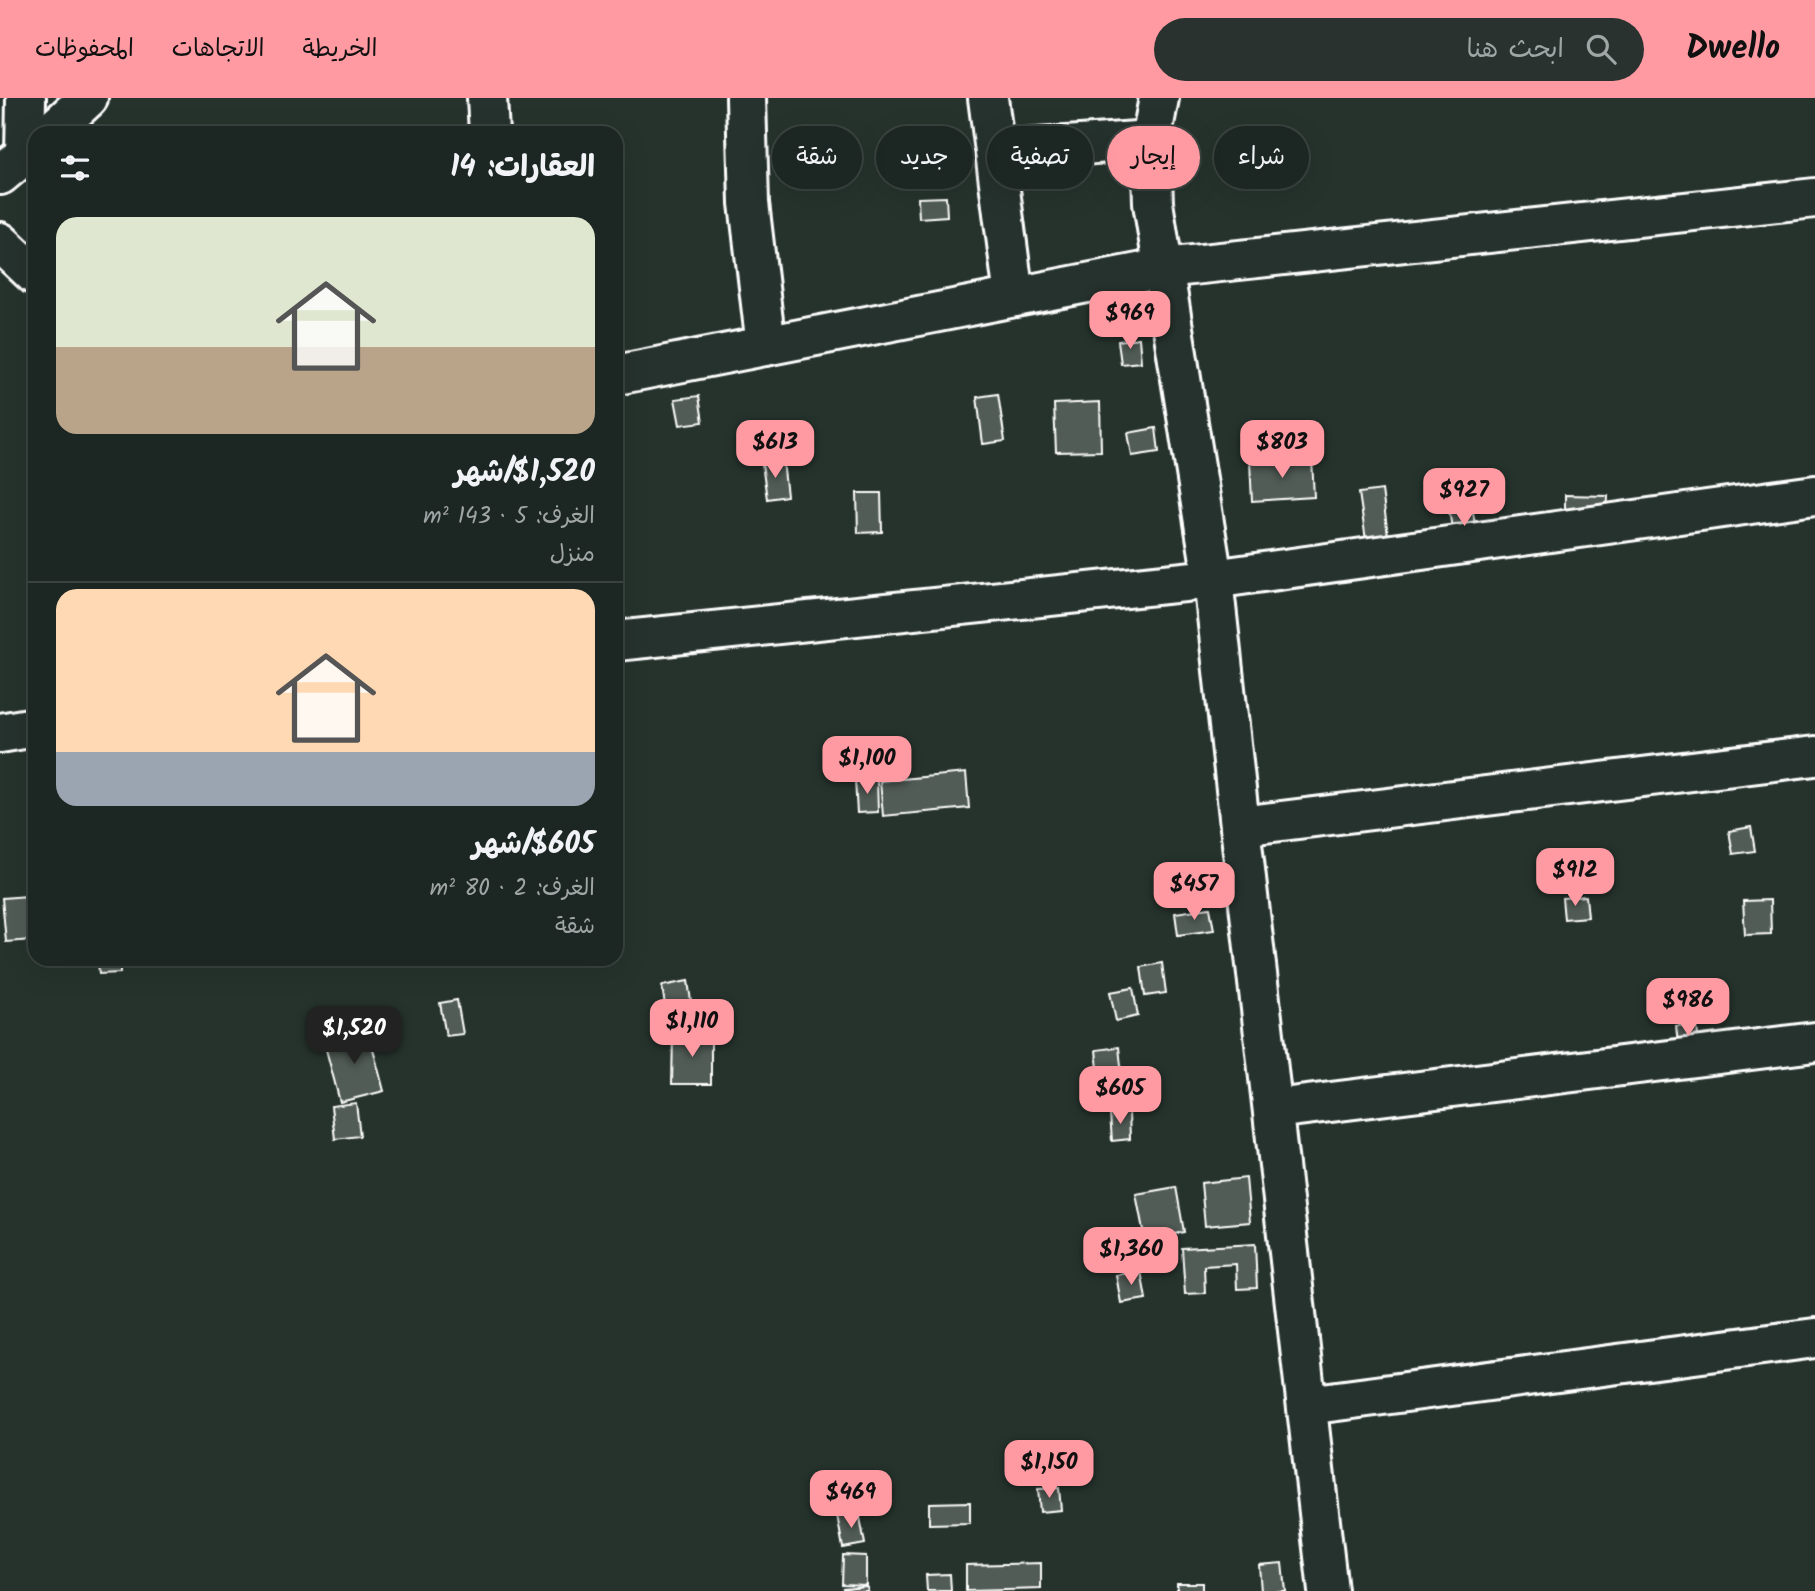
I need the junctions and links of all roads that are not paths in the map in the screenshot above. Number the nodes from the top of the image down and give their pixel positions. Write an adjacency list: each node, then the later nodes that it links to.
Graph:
1 (26, 98): 11 (street)
2 (88, 98): 7 (street)
3 (487, 98): 8 (street)
4 (746, 98): 19 (street)
5 (988, 98): 9 (street)
6 (1159, 98): 10 (street)
7 (56, 126)
8 (489, 126)
9 (992, 126)
10 (1154, 126)
11 (27, 152)
12 (1000, 189): 18 (street)
13 (1153, 189): 17 (street)
14 (1815, 198): 17 (street)
15 (0, 242): 16 (street)
16 (28, 268)
17 (1164, 268): 18 (street); 22 (street)
18 (1014, 297): 19 (street)
19 (766, 346): 20 (street)
20 (623, 373)
21 (1815, 495): 22 (street)
22 (1213, 579): 23 (street); 27 (street)
23 (623, 640)
24 (28, 728): 25 (street)
25 (0, 733)
26 (1815, 756): 27 (street)
27 (1240, 826): 29 (street)
28 (1815, 1042): 29 (street)
29 (1274, 1109): 31 (street)
30 (1815, 1338): 31 (street)
31 (1307, 1405): 32 (street)
32 (1328, 1591)

